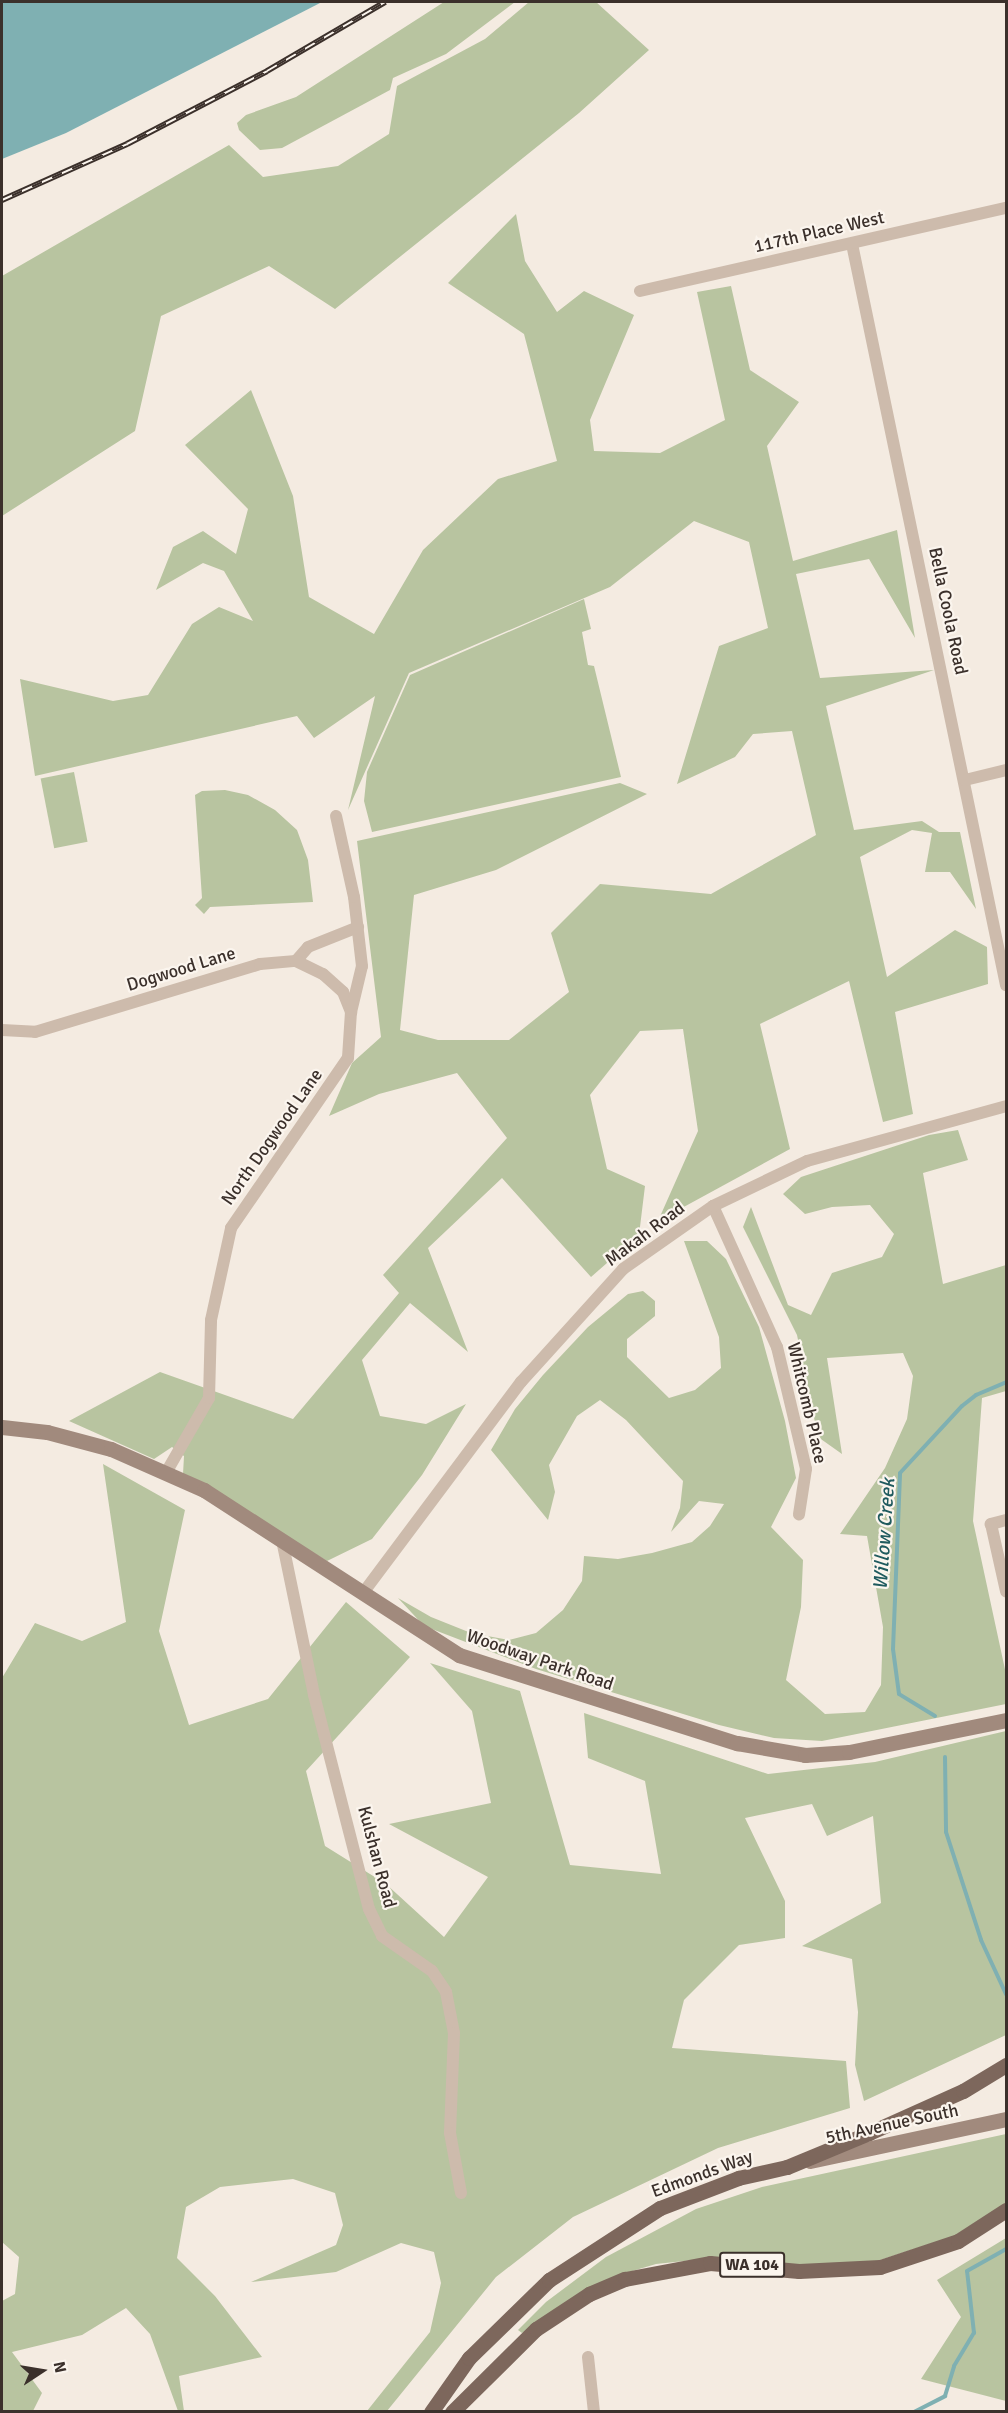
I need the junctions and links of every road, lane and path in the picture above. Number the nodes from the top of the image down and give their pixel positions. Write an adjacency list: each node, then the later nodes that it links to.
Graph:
1 (1006, 208): 2 (street, 117th Place West)
2 (852, 244): 3 (street, 117th Place West); 5 (street, Bella Coola Road)
3 (640, 291)
4 (1006, 770): 5 (street)
5 (965, 780): 9 (street, Bella Coola Road)
6 (336, 816): 7 (street, North Dogwood Lane)
7 (358, 927): 8 (street); 10 (street, North Dogwood Lane)
8 (296, 961): 10 (street); 11 (street, Dogwood Lane)
9 (1006, 985)
10 (351, 1012): 15 (street, North Dogwood Lane)
11 (2, 1030)
12 (1006, 1106): 13 (street, Makah Road)
13 (713, 1206): 16 (street, Whitcomb Place); 20 (street, Makah Road)
14 (2, 1427): 15 (street, Woodway Park Road)
15 (167, 1472): 18 (street, Woodway Park Road)
16 (799, 1514)
17 (1006, 1520): 19 (street)
18 (282, 1540): 20 (street, Woodway Park Road); 25 (street, Kulshan Road)
19 (1006, 1591)
20 (363, 1593): 21 (street, Woodway Park Road)
21 (1006, 1720)
22 (1006, 2065): 24 (main road, Edmonds Way)
23 (1006, 2119): 24 (street, 5th Avenue South)
24 (787, 2167): 28 (main road, Edmonds Way)
25 (461, 2193)
26 (1006, 2210): 29 (main road, WA 104)
27 (588, 2357): 30 (street)
28 (431, 2412)
29 (452, 2412)
30 (594, 2412)

